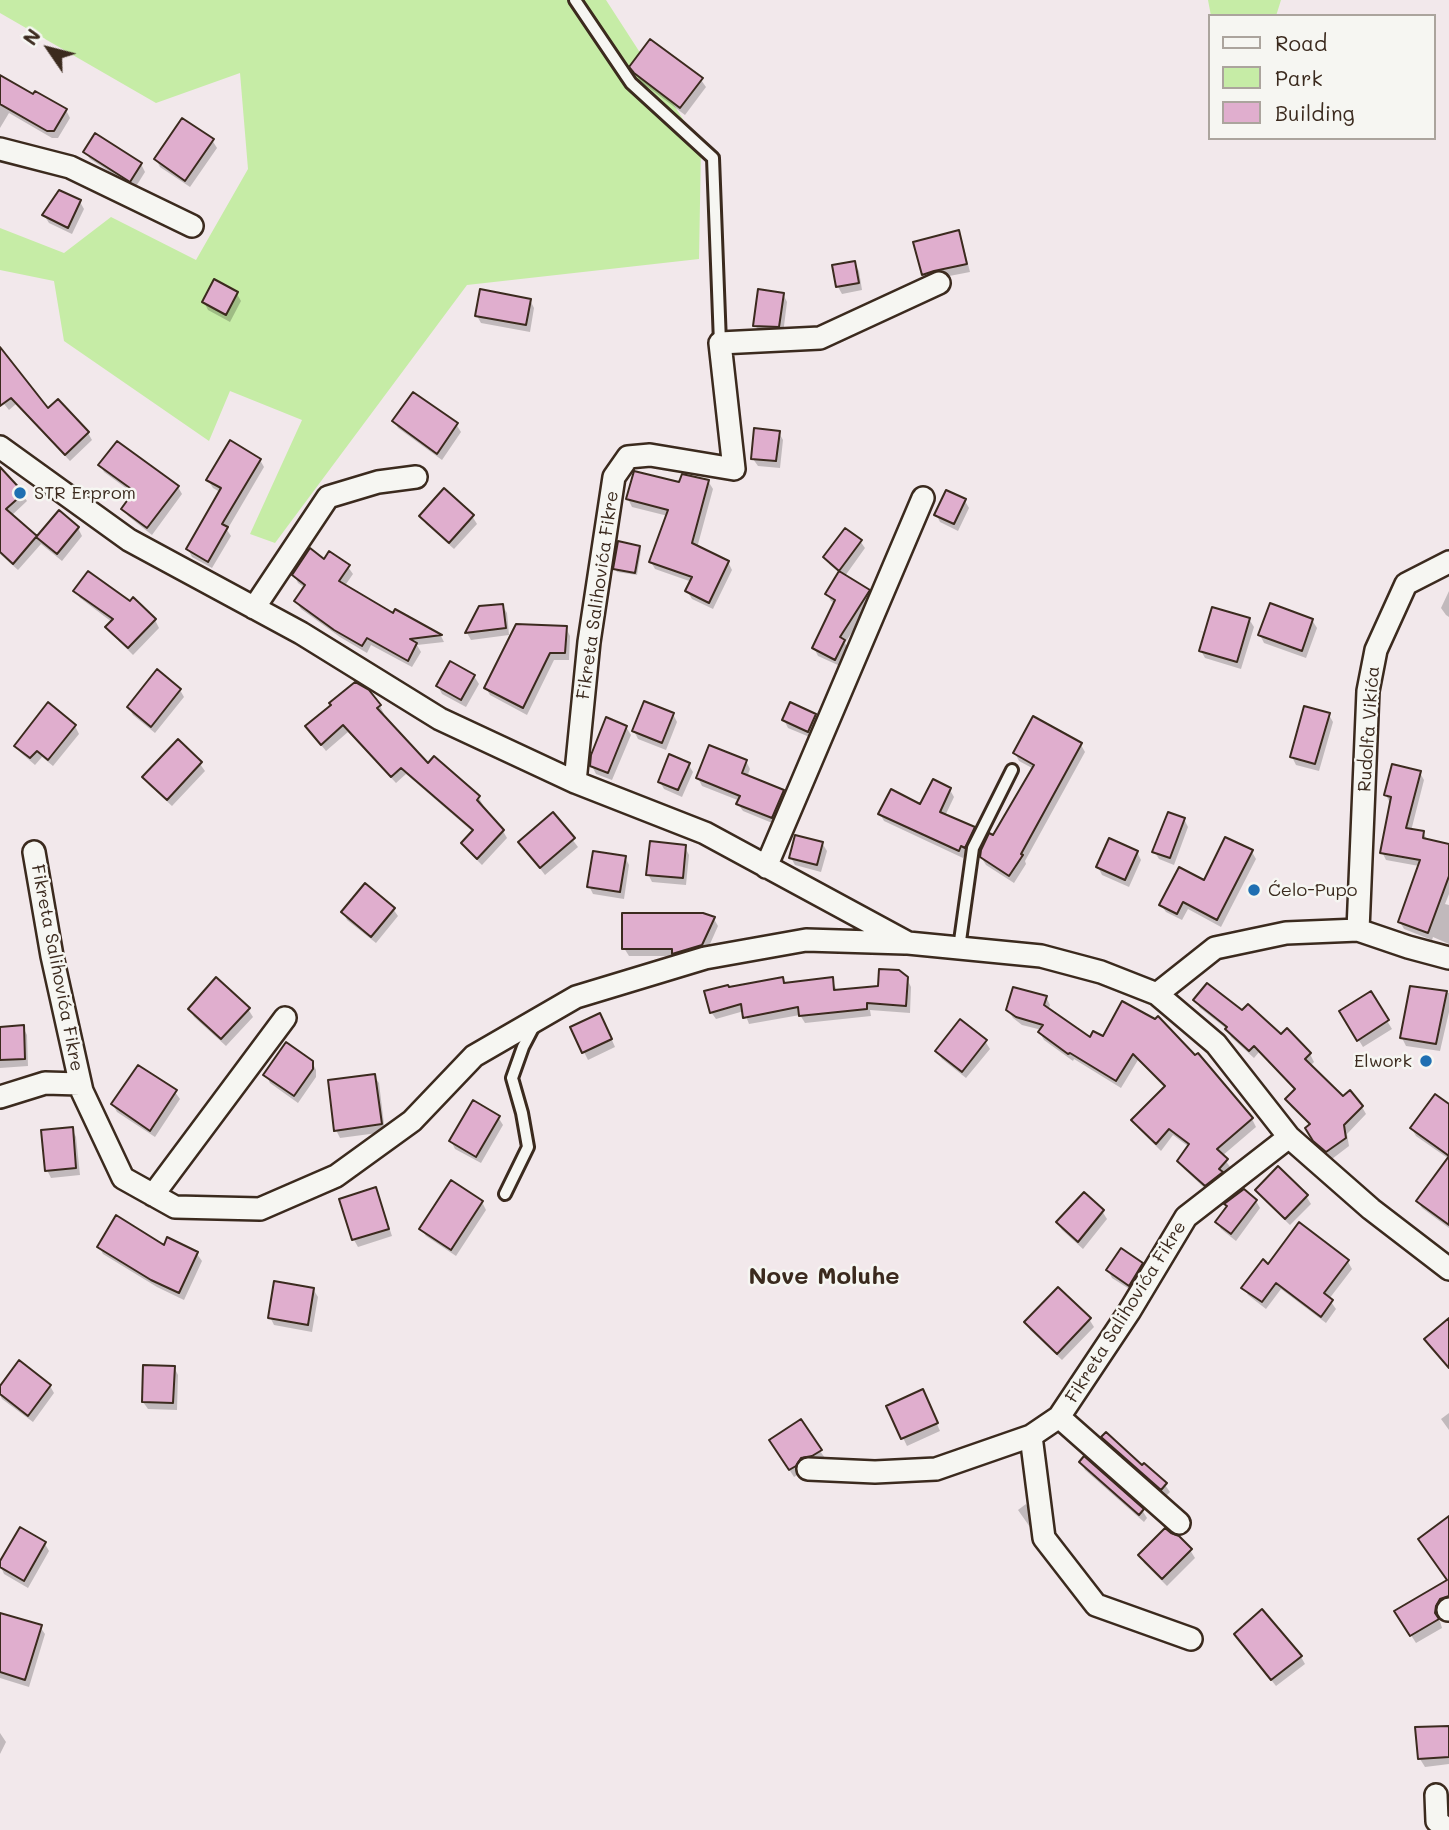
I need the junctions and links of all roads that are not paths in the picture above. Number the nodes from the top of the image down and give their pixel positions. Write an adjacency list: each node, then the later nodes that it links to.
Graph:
1 (575, 0): 5 (lane)
2 (0, 149): 3 (street)
3 (192, 226)
4 (939, 283): 5 (street)
5 (720, 343): 12 (street, Fikreta Salihovića Fikre)
6 (0, 447): 10 (street, Fikreta Salihovića Fikre)
7 (416, 477): 10 (street)
8 (923, 498): 14 (street)
9 (1449, 562): 15 (street, Rudolfa Vikića)
10 (254, 608): 12 (street, Fikreta Salihovića Fikre)
11 (1012, 770): 17 (lane)
12 (575, 782): 14 (street, Fikreta Salihovića Fikre)
13 (34, 852): 22 (street, Fikreta Salihovića Fikre)
14 (766, 867): 16 (street, Fikreta Salihovića Fikre)
15 (1358, 930): 18 (street); 19 (street)
16 (908, 943): 17 (street, Fikreta Salihovića Fikre); 21 (street, Fikreta Salihovića Fikre)
17 (959, 948): 19 (street, Fikreta Salihovića Fikre)
18 (1449, 958)
19 (1157, 994): 24 (street, Fikreta Salihovića Fikre)
20 (285, 1018): 26 (street)
21 (537, 1020): 25 (lane); 26 (street, Fikreta Salihovića Fikre)
22 (80, 1084): 23 (street, Fikreta Salihovića Fikre); 26 (street, Fikreta Salihovića Fikre)
23 (0, 1097)
24 (1289, 1137): 27 (street, Fikreta Salihovića Fikre); 28 (street, Fikreta Salihovića Fikre)
25 (505, 1194)
26 (153, 1195)
27 (1449, 1269)
28 (1059, 1417): 29 (street, Fikreta Salihovića Fikre); 31 (street)
29 (1031, 1436): 30 (street, Fikreta Salihovića Fikre); 32 (street)
30 (808, 1469)
31 (1179, 1523)
32 (1191, 1639)
33 (1436, 1795): 34 (street)
34 (1448, 1830)

